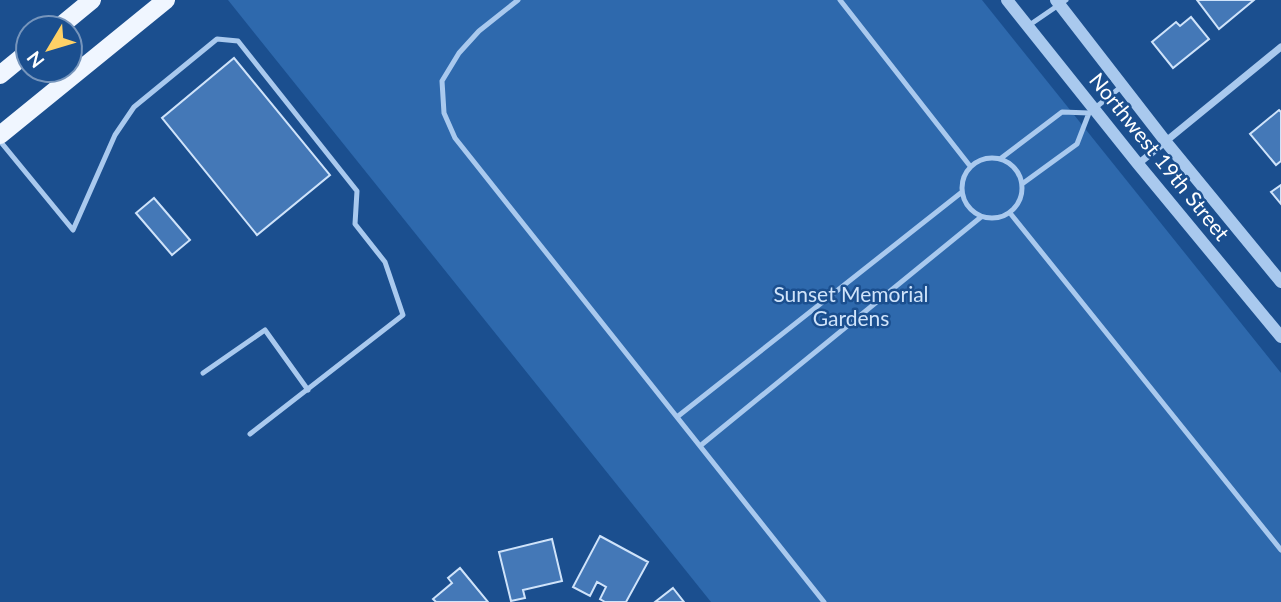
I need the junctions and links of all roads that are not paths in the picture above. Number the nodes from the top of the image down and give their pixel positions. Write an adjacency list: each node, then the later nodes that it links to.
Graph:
1 (92, 0): 7 (main road)
2 (166, 0): 14 (main road)
3 (518, 0): 28 (lane)
4 (840, 0): 19 (lane)
5 (1007, 0): 8 (street, Northwest 19th Street)
6 (1060, 1): 8 (lane); 12 (street, Northwest 19th Street)
7 (75, 14)
8 (1028, 26): 13 (street, Northwest 19th Street)
9 (1281, 47): 16 (street)
10 (14, 64): 11 (main road)
11 (0, 75)
12 (1122, 86): 13 (lane); 16 (street, Northwest 19th Street)
13 (1091, 111): 17 (lane); 18 (street, Northwest 19th Street); 20 (lane)
14 (0, 135)
15 (0, 141): 27 (lane)
16 (1166, 142): 18 (street); 24 (street, Northwest 19th Street)
17 (1000, 159): 19 (lane); 20 (lane)
18 (1138, 164): 25 (street, Northwest 19th Street)
19 (970, 166): 21 (lane)
20 (1022, 184): 22 (lane)
21 (961, 192): 23 (lane); 28 (lane)
22 (1010, 213): 23 (lane); 31 (lane)
23 (981, 217): 30 (lane)
24 (1281, 282)
25 (1281, 337)
26 (203, 373): 27 (lane)
27 (308, 390): 29 (lane)
28 (677, 416): 30 (lane)
29 (250, 434)
30 (700, 446): 32 (lane)
31 (1281, 550)
32 (824, 602)

